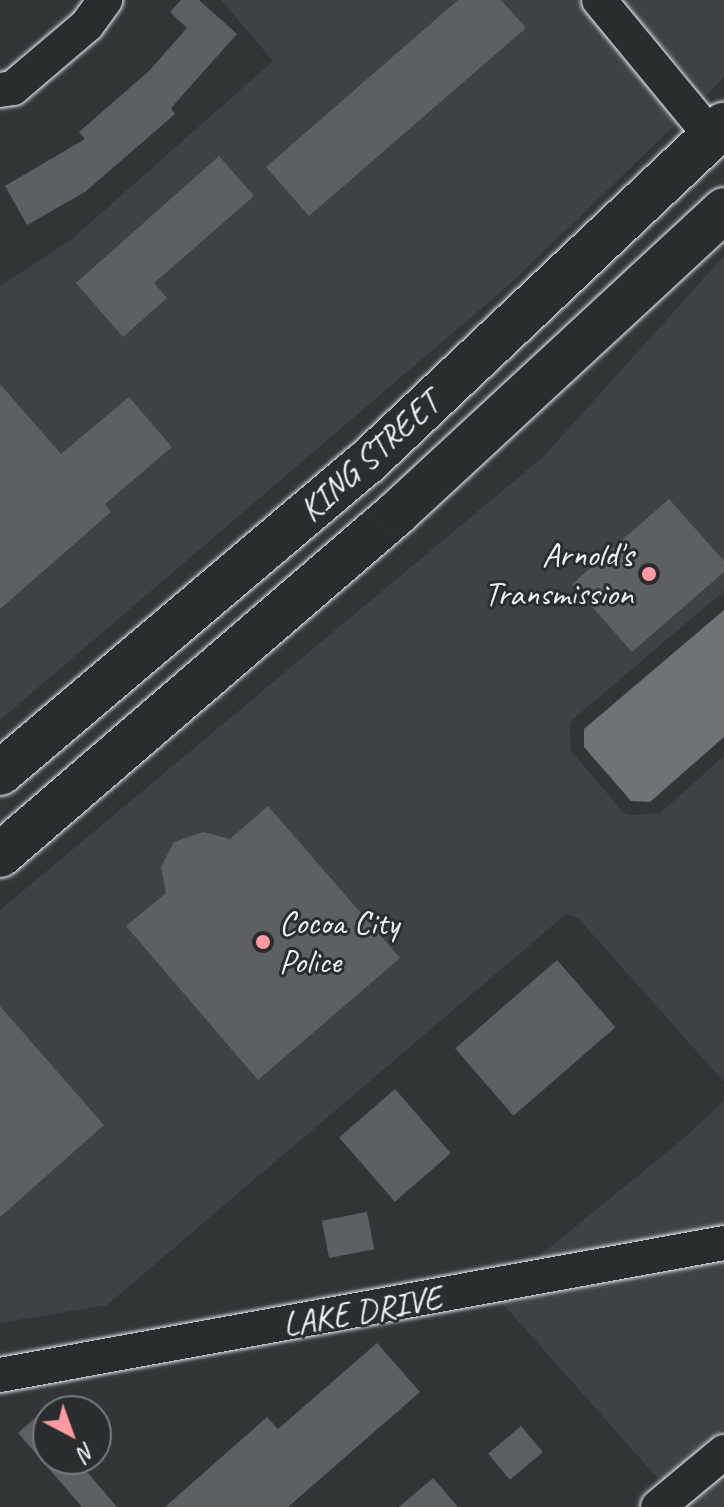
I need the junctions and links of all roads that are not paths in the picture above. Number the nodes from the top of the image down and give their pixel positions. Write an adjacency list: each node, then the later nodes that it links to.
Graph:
1 (105, 0): 3 (street)
2 (599, 0): 4 (street)
3 (0, 90)
4 (718, 130): 6 (main road); 7 (main road, KING STREET)
5 (724, 210): 6 (main road, KING STREET)
6 (562, 356): 8 (main road, KING STREET)
7 (454, 379): 8 (main road); 9 (main road, KING STREET)
8 (284, 608): 10 (main road, KING STREET)
9 (0, 773)
10 (0, 855)
11 (724, 1243): 12 (street, LAKE DRIVE)
12 (7, 1380)
13 (724, 1452): 14 (street)
14 (662, 1506)

